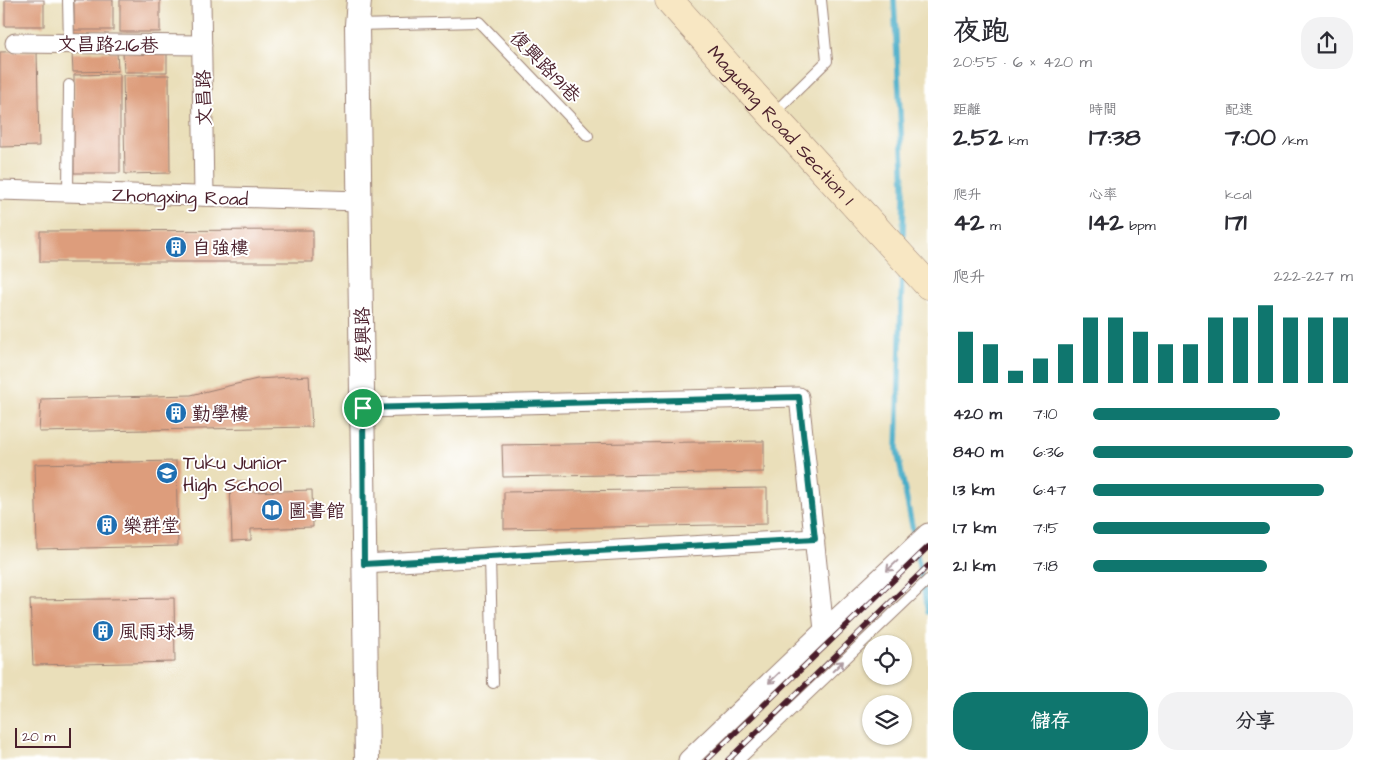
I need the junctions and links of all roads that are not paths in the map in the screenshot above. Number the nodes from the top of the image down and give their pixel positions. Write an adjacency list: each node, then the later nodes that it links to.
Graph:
1 (68, 0): 8 (lane)
2 (201, 0): 9 (street, 文昌路)
3 (359, 0): 6 (street, 復興路)
4 (669, 0): 11 (main road, Maguang Road Section 1)
5 (821, 0): 11 (lane)
6 (357, 25): 12 (lane, 復興路191巷); 16 (street, 復興路)
7 (15, 43): 8 (street, 文昌路216巷)
8 (69, 43): 9 (street, 文昌路216巷)
9 (202, 45): 15 (street, 文昌路)
10 (69, 85): 14 (lane)
11 (772, 115): 17 (main road, Maguang Road Section 1)
12 (588, 136)
13 (0, 190): 14 (street, Zhongxing Road)
14 (68, 192): 15 (street, Zhongxing Road)
15 (204, 196): 16 (street, Zhongxing Road)
16 (360, 201): 18 (street, 復興路)
17 (928, 285)
18 (363, 408): 20 (street); 22 (street, 復興路)
19 (928, 533): 24 (street, one-way to 24)
20 (815, 539): 21 (street); 24 (street)
21 (490, 557): 22 (street); 25 (lane)
22 (364, 564): 26 (street, 復興路)
23 (928, 580): 28 (lane, one-way to 23)
24 (824, 630): 27 (street, one-way to 27)
25 (493, 683)
26 (367, 760)
27 (688, 760)
28 (739, 760)

